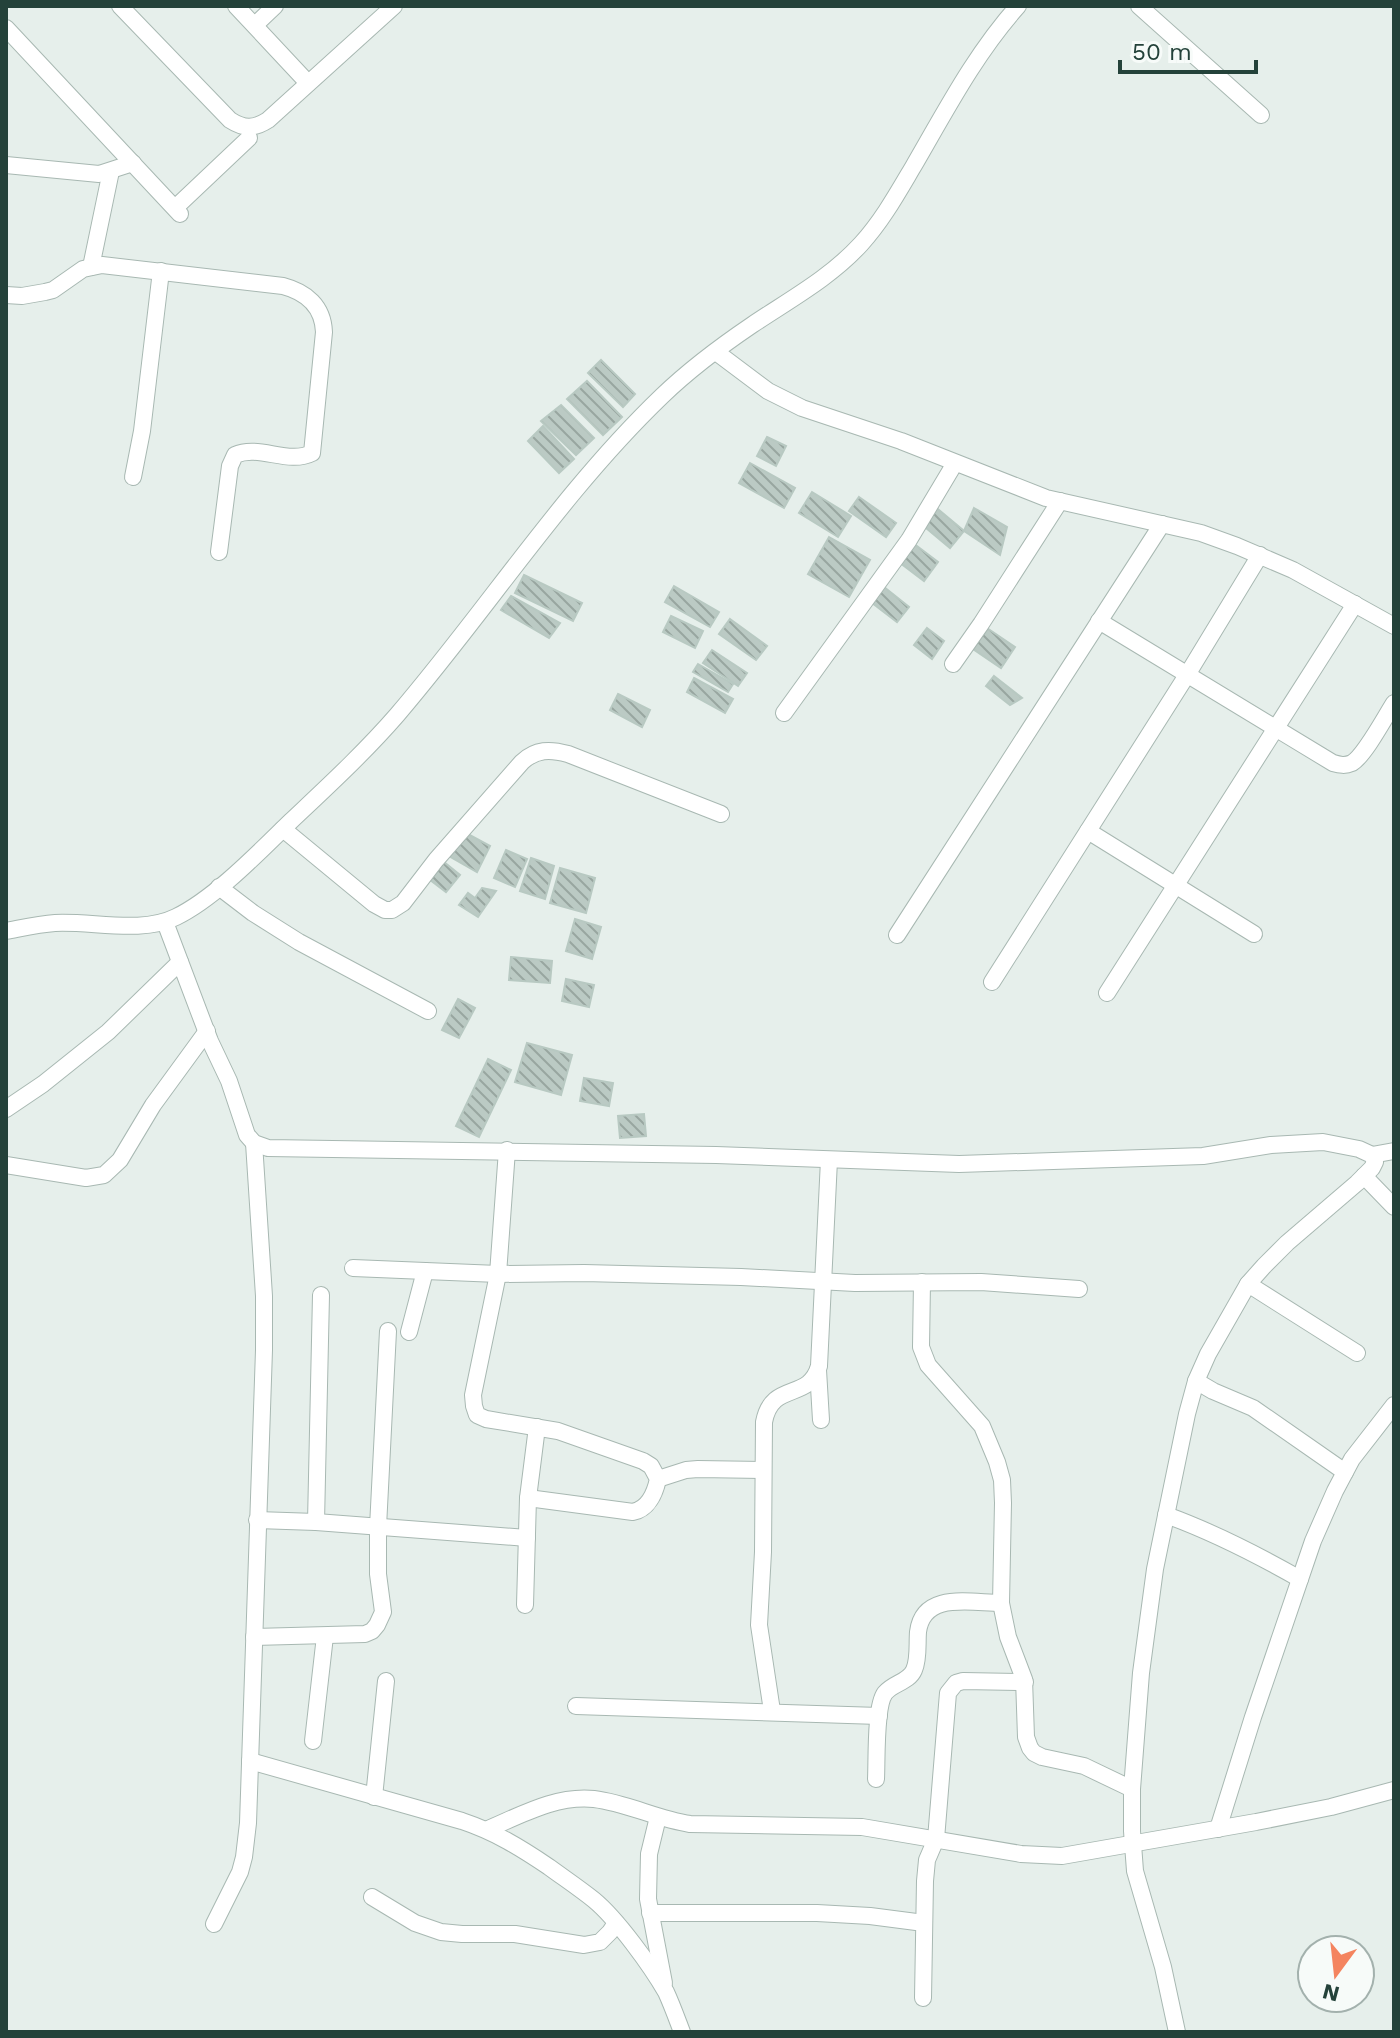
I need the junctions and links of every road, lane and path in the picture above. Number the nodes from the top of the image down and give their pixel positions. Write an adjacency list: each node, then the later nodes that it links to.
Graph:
1 (120, 6): 9 (street)
2 (236, 6): 7 (street)
3 (275, 6): 7 (street)
4 (394, 6): 9 (street)
5 (1018, 6): 19 (street)
6 (1139, 6): 10 (street)
7 (255, 25): 9 (street)
8 (7, 30): 11 (street)
9 (308, 83)
10 (1261, 115)
11 (105, 134): 13 (street); 15 (street)
12 (249, 138): 13 (street)
13 (133, 163): 15 (street)
14 (6, 165): 15 (street)
15 (107, 171): 16 (street)
16 (91, 267): 17 (street); 18 (street)
17 (161, 271): 21 (street); 24 (street)
18 (6, 295)
19 (716, 352): 20 (street); 35 (street)
20 (955, 463): 22 (street); 32 (street)
21 (133, 477)
22 (1060, 501): 23 (street); 29 (street)
23 (1162, 524): 25 (street); 27 (street)
24 (219, 552)
25 (1260, 555): 26 (street); 30 (street)
26 (1355, 604): 28 (street); 33 (street)
27 (1099, 621): 30 (street); 42 (street)
28 (1394, 626)
29 (953, 664)
30 (1187, 675): 33 (street); 36 (street)
31 (1394, 703): 33 (street)
32 (784, 713)
33 (1276, 728): 37 (street)
34 (721, 814): 35 (street)
35 (283, 829): 38 (street)
36 (1088, 831): 37 (street); 44 (street)
37 (1176, 885): 41 (street); 45 (street)
38 (219, 887): 39 (street); 46 (street)
39 (165, 922): 40 (street); 43 (street)
40 (6, 931)
41 (1254, 934)
42 (897, 935)
43 (180, 962): 47 (street); 48 (street)
44 (992, 982)
45 (1107, 993)
46 (428, 1011)
47 (207, 1031): 49 (street); 54 (street)
48 (6, 1109)
49 (254, 1143): 50 (street); 78 (street)
50 (507, 1150): 53 (street); 59 (street)
51 (1394, 1151): 52 (street)
52 (1372, 1155): 53 (street); 55 (street)
53 (829, 1160): 61 (street)
54 (6, 1165)
55 (1364, 1176): 56 (street); 62 (street)
56 (1394, 1207)
57 (353, 1268): 58 (street)
58 (425, 1271): 59 (street); 66 (street)
59 (498, 1274): 61 (street); 72 (street)
60 (922, 1282): 61 (street); 63 (street); 83 (street)
61 (823, 1283): 68 (street)
62 (1248, 1284): 67 (street); 69 (street)
63 (1079, 1289)
64 (321, 1295): 79 (street)
65 (388, 1331): 80 (street)
66 (409, 1332)
67 (1357, 1353)
68 (818, 1370): 71 (street); 73 (street)
69 (1196, 1381): 74 (street); 77 (street)
70 (1394, 1405): 74 (street)
71 (821, 1420)
72 (537, 1427): 75 (street); 76 (street)
73 (763, 1470): 75 (street); 90 (street)
74 (1345, 1472): 82 (street)
75 (658, 1479): 76 (street)
76 (528, 1498): 81 (street)
77 (1166, 1515): 82 (street); 95 (street)
78 (257, 1520): 79 (street); 86 (street)
79 (316, 1522): 80 (street)
80 (378, 1527): 81 (street); 85 (street)
81 (527, 1538): 84 (street)
82 (1300, 1579): 100 (street)
83 (1001, 1603): 88 (street); 91 (street)
84 (525, 1605)
85 (325, 1636): 86 (street); 92 (street)
86 (254, 1637): 93 (street)
87 (386, 1681): 97 (street)
88 (1025, 1682): 95 (street); 101 (street)
89 (576, 1706): 90 (street)
90 (772, 1711): 91 (street)
91 (879, 1716): 94 (street)
92 (313, 1741)
93 (250, 1761): 97 (street); 107 (street)
94 (876, 1779)
95 (1132, 1789): 102 (street)
96 (1394, 1790): 100 (street)
97 (374, 1797): 99 (street)
98 (658, 1817): 99 (street); 101 (street); 104 (street)
99 (488, 1829): 105 (street)
100 (1218, 1829): 102 (street)
101 (936, 1839): 102 (street); 106 (street)
102 (1133, 1845): 111 (street)
103 (372, 1897): 105 (street)
104 (650, 1913): 106 (street); 108 (street)
105 (616, 1923): 108 (street)
106 (924, 1923): 109 (street)
107 (214, 1924)
108 (666, 1992): 110 (street)
109 (923, 1998)
110 (682, 2032)
111 (1177, 2032)

